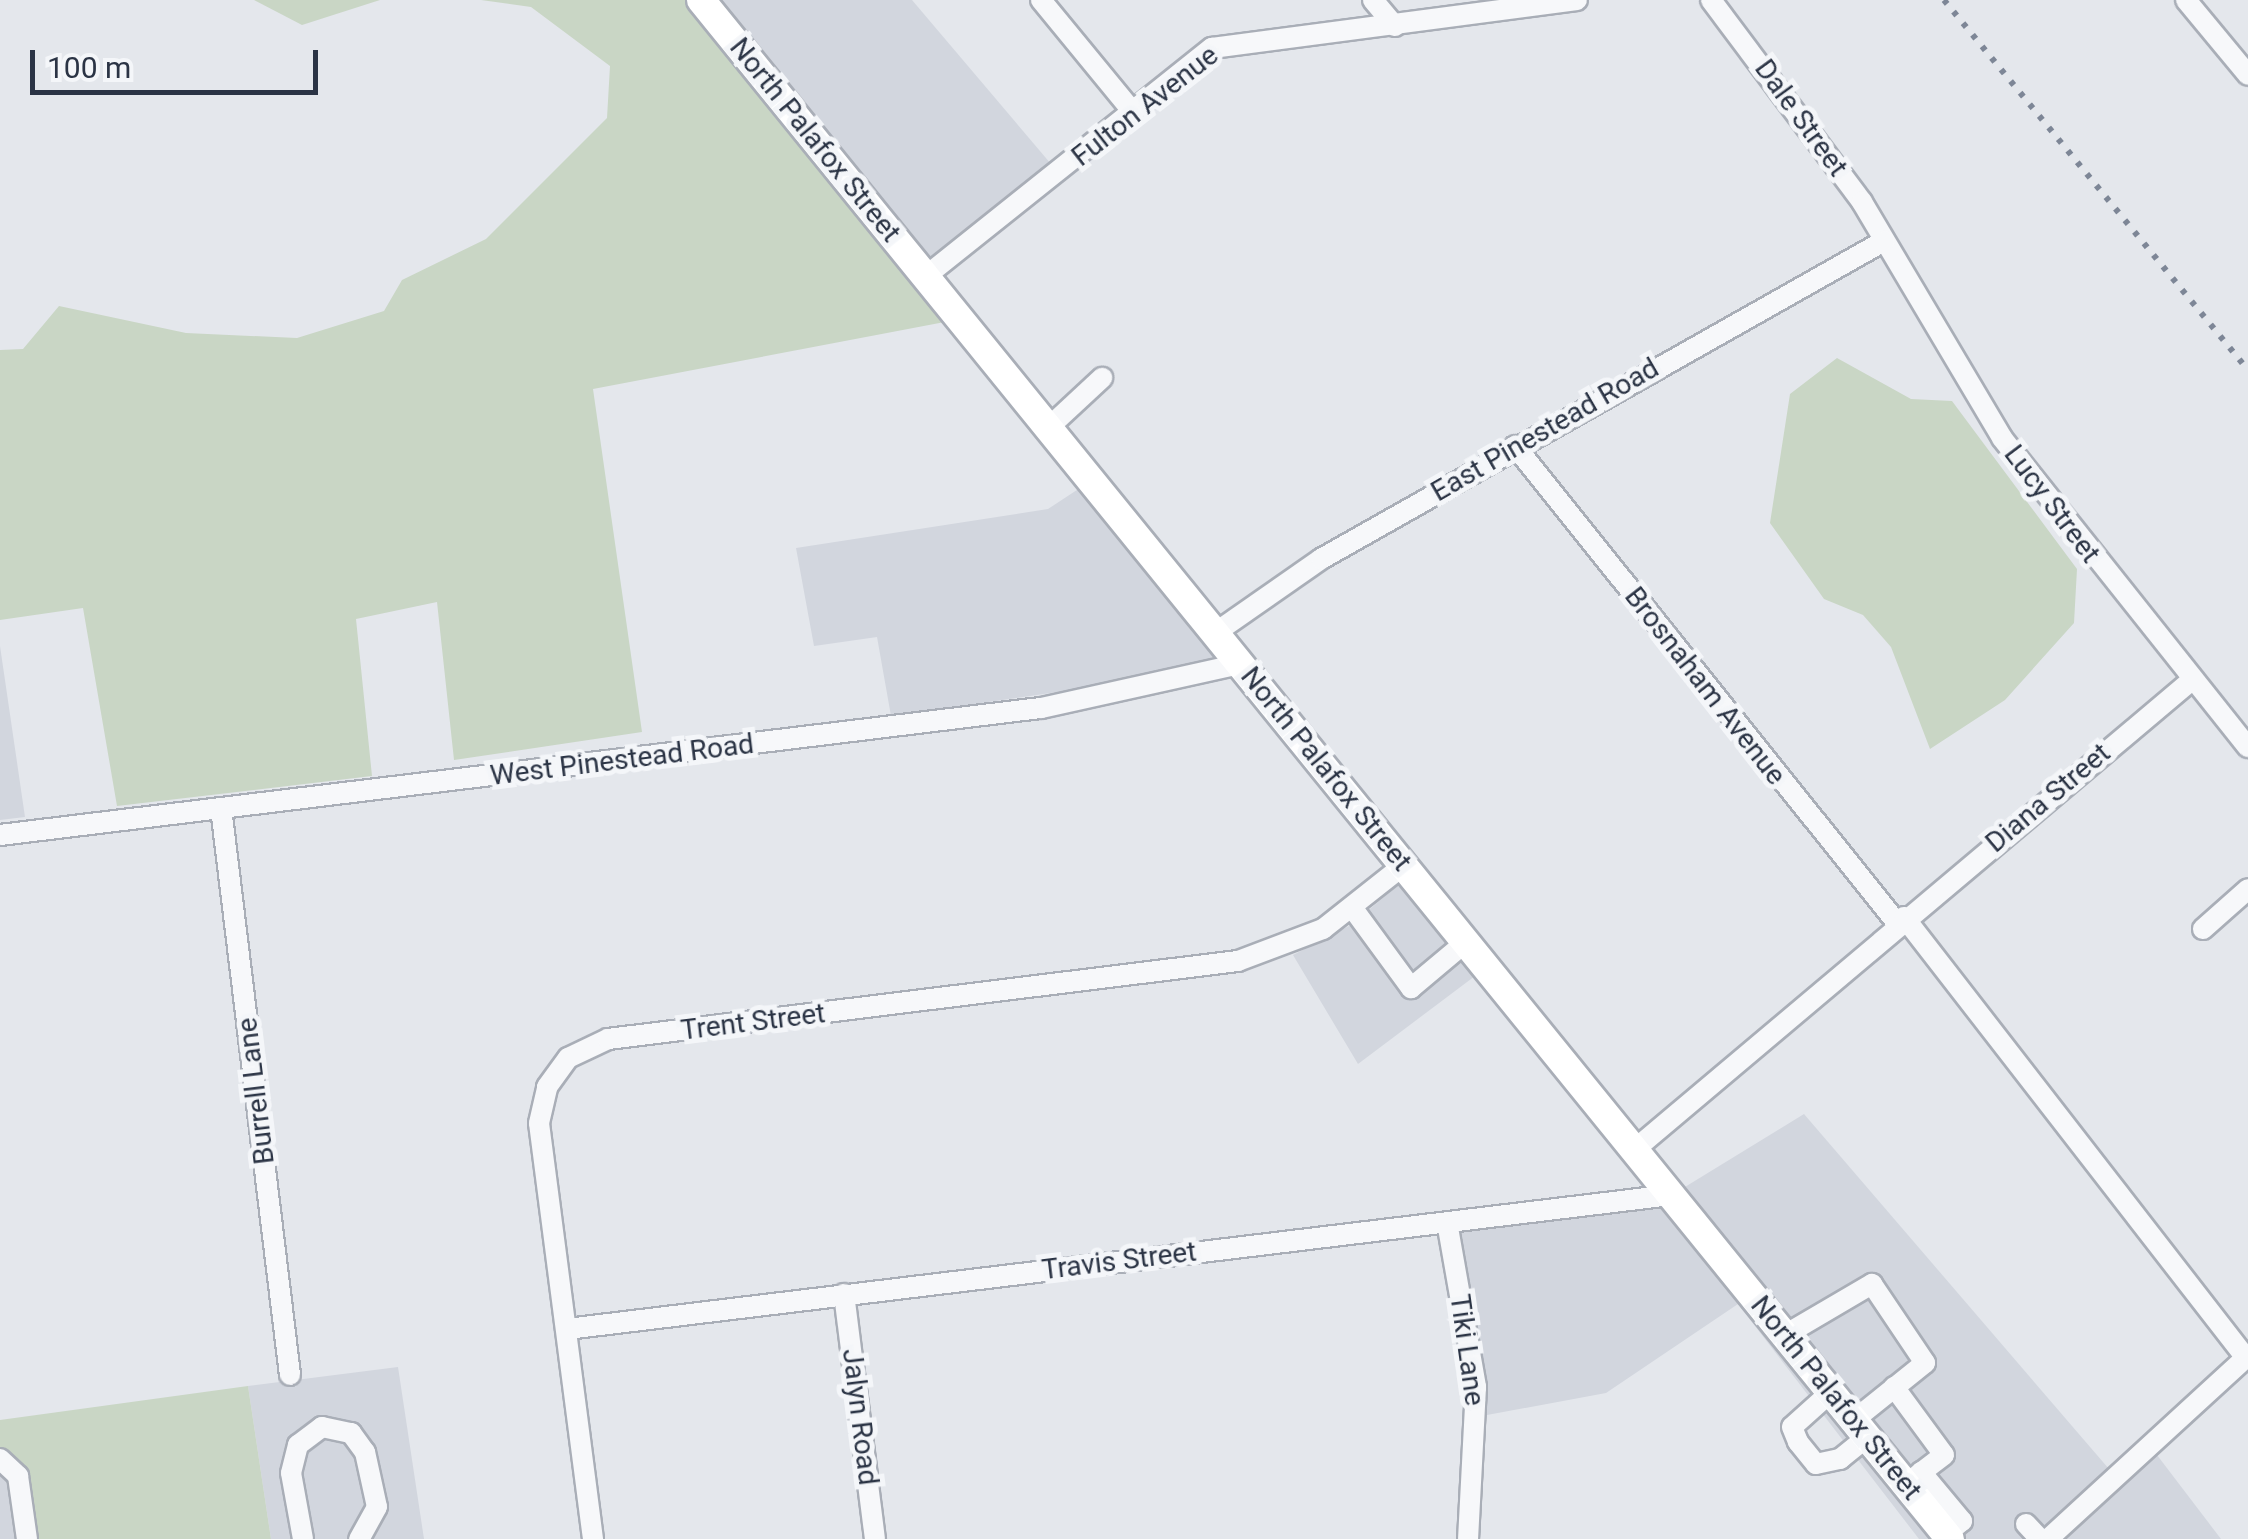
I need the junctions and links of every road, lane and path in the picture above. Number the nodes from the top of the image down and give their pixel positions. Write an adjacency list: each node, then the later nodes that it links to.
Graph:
1 (701, 0): 11 (main road, North Palafox Street)
2 (1041, 0): 9 (street)
3 (1374, 0): 7 (street)
4 (1577, 0): 7 (street, Fulton Avenue)
5 (1711, 0): 10 (street, Dale Street)
6 (2186, 0): 8 (street)
7 (1394, 26): 9 (street, Fulton Avenue)
8 (2248, 75)
9 (1133, 112): 11 (street, Fulton Avenue)
10 (1884, 241): 14 (street, East Pinestead Road); 17 (street, Lucy Street)
11 (926, 276): 13 (main road, North Palafox Street)
12 (1102, 378): 13 (street)
13 (1048, 428): 15 (main road, North Palafox Street)
14 (1515, 446): 15 (street, East Pinestead Road); 24 (street, Brosnaham Avenue)
15 (1215, 633): 16 (main road, North Palafox Street)
16 (1240, 664): 19 (street, West Pinestead Road); 21 (main road, North Palafox Street)
17 (2192, 680): 18 (street, Lucy Street); 24 (street, Diana Street)
18 (2248, 747)
19 (221, 808): 20 (street, West Pinestead Road); 34 (street, Burrell Lane)
20 (0, 835)
21 (1404, 865): 23 (street, Trent Street); 26 (main road, North Palafox Street)
22 (2248, 888): 25 (street)
23 (1354, 910): 26 (street); 31 (street, Trent Street)
24 (1900, 920): 27 (street, Diana Street); 33 (street, Brosnaham Avenue)
25 (2203, 929)
26 (1467, 941): 27 (main road, North Palafox Street)
27 (1634, 1150): 28 (main road, North Palafox Street)
28 (1671, 1195): 29 (street, Travis Street); 32 (main road, North Palafox Street)
29 (1447, 1222): 30 (street, Travis Street); 46 (street, Tiki Lane)
30 (844, 1294): 31 (street, Travis Street); 45 (street, Jalyn Road)
31 (567, 1329): 44 (street, Trent Street)
32 (1784, 1335): 35 (street); 36 (main road, North Palafox Street)
33 (2247, 1357): 47 (street)
34 (290, 1375)
35 (1894, 1387): 37 (street); 39 (street)
36 (1830, 1392): 37 (main road, North Palafox Street); 37 (street)
37 (1860, 1428): 39 (main road, North Palafox Street)
38 (0, 1459): 41 (street)
39 (1914, 1478): 40 (main road, North Palafox Street)
40 (1948, 1536)
41 (27, 1539)
42 (303, 1539): 43 (street)
43 (358, 1539)
44 (593, 1539)
45 (876, 1539)
46 (1468, 1539)
47 (2048, 1539)

